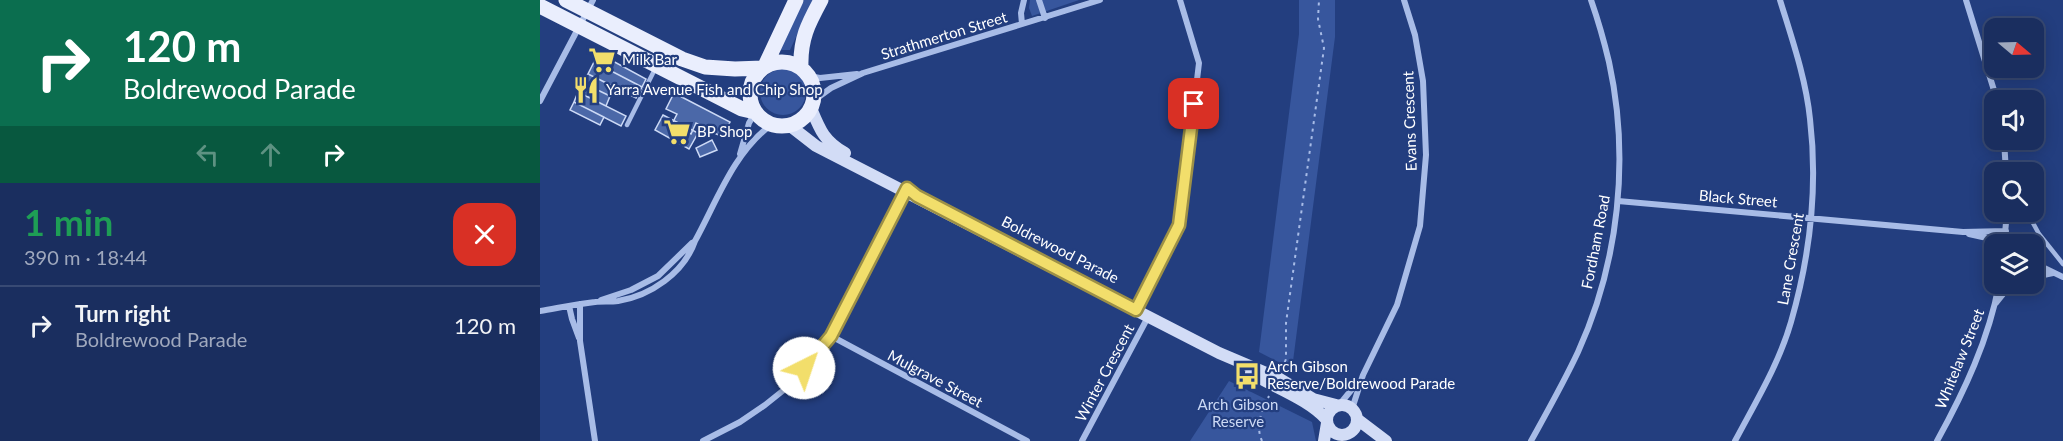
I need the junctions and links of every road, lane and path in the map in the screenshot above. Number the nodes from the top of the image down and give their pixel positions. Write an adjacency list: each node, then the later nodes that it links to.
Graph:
1 (566, 0): 14 (main road)
2 (796, 0): 20 (main road)
3 (821, 0): 22 (main road)
4 (1024, 0): 16 (street)
5 (1039, 0): 15 (street)
6 (1100, 0): 15 (street, Strathmerton Street)
7 (1180, 0): 52 (street)
8 (1319, 0): 58 (path)
9 (1404, 0): 57 (street, Evans Crescent)
10 (1591, 0): 33 (street, Fordham Road)
11 (1780, 0): 34 (street, Lane Crescent)
12 (1966, 0): 24 (street)
13 (540, 6): 17 (main road)
14 (590, 6): 17 (street); 18 (main road)
15 (1045, 18): 16 (street, Strathmerton Street)
16 (1022, 24): 23 (street, Strathmerton Street)
17 (579, 27): 19 (main road); 25 (street)
18 (679, 57): 20 (main road); 21 (main road)
19 (657, 65): 21 (main road); 28 (lane)
20 (764, 67): 22 (main road); 27 (main road)
21 (671, 72): 27 (main road)
22 (805, 72): 23 (street, Strathmerton Street); 26 (main road)
23 (864, 73): 26 (street, Strathmerton Street)
24 (1994, 90)
25 (540, 101)
26 (812, 105): 30 (main road); 32 (main road, Boldrewood Parade)
27 (755, 112): 29 (main road); 31 (street)
28 (627, 124)
29 (771, 124): 30 (main road); 31 (street)
30 (789, 126): 32 (main road, Boldrewood Parade)
31 (738, 160): 50 (street)
32 (910, 192): 52 (main road, Boldrewood Parade); 55 (street)
33 (1618, 201): 34 (street, Black Street); 69 (street, Fordham Road)
34 (1812, 218): 38 (street, Black Street); 70 (street, Lane Crescent)
35 (2006, 222): 37 (street)
36 (2032, 222): 41 (lane)
37 (2006, 231): 38 (street, Black Street); 39 (street)
38 (1963, 232): 40 (street, Black Street)
39 (2006, 234)
40 (1984, 239)
41 (2063, 264)
42 (2044, 268): 44 (street)
43 (2044, 272): 44 (street)
44 (2053, 273): 45 (street); 46 (street)
45 (2044, 275)
46 (2063, 276)
47 (1997, 294): 49 (street, Whitelaw Street)
48 (2003, 294): 49 (street)
49 (1995, 303): 71 (street, Whitelaw Street)
50 (580, 304): 51 (street); 56 (street)
51 (569, 306): 53 (street); 56 (street)
52 (1136, 310): 54 (main road, Boldrewood Parade)
53 (540, 311)
54 (1149, 317): 58 (main road, Boldrewood Parade); 65 (street, Winter Crescent)
55 (831, 336): 63 (street); 64 (street, Mulgrave Street)
56 (580, 341): 62 (street)
57 (1363, 375): 59 (street, Evans Crescent); 59 (street, Evans Crescent)
58 (1276, 383): 59 (main road, Boldrewood Parade); 60 (main road, Boldrewood Parade); 66 (path)
59 (1346, 409): 60 (main road); 61 (main road); 68 (main road, Boldrewood Parade)
60 (1327, 421): 61 (main road); 67 (main road)
61 (1344, 436): 68 (main road, Boldrewood Parade)
62 (595, 441)
63 (703, 441)
64 (1027, 441)
65 (1082, 441)
66 (1262, 441)
67 (1324, 441)
68 (1386, 441)
69 (1531, 441)
70 (1735, 441)
71 (1937, 441)

